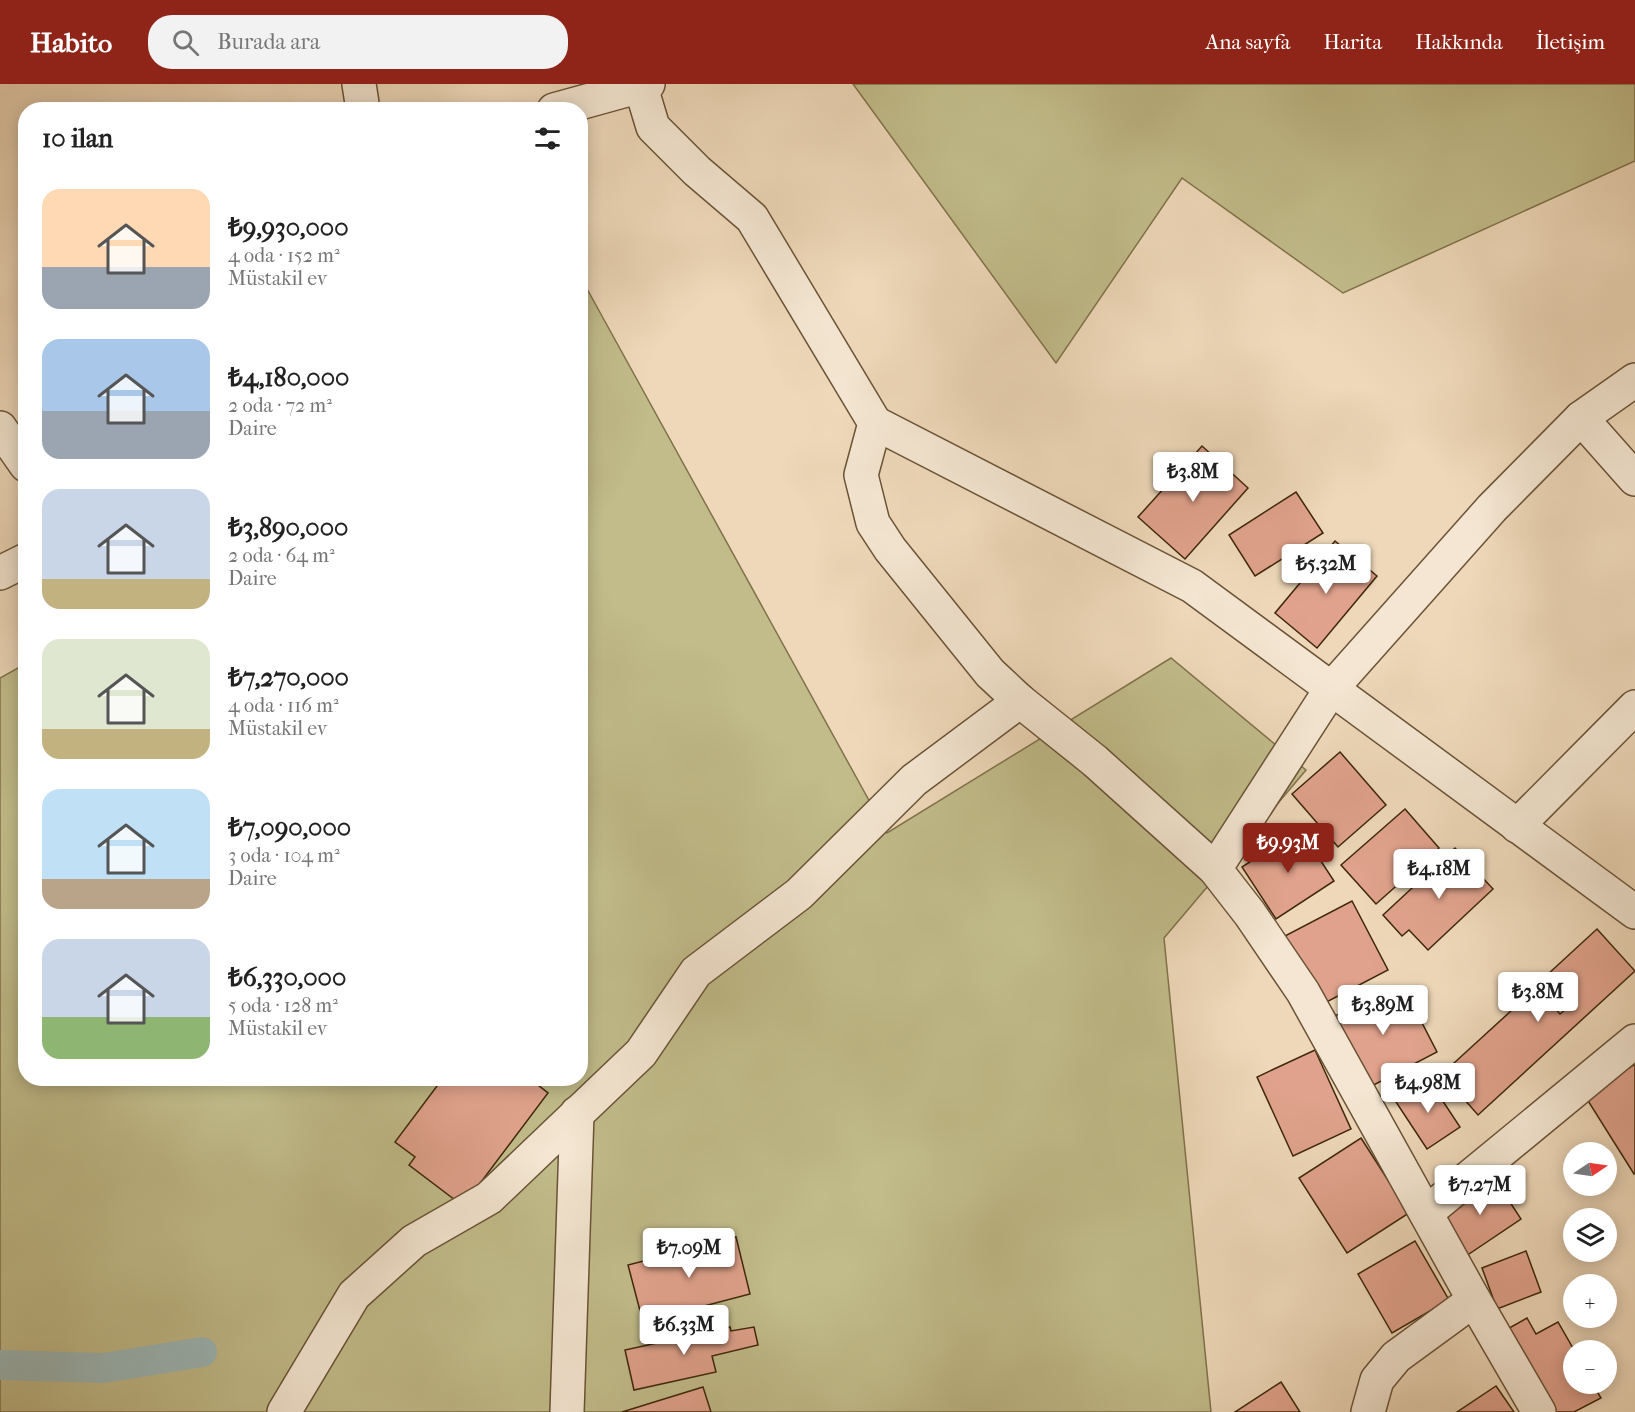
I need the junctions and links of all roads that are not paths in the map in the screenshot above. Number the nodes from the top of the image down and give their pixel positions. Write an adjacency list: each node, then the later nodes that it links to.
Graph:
1 (359, 84): 3 (street)
2 (643, 85): 4 (street); 7 (street)
3 (362, 102)
4 (582, 102)
5 (1635, 380): 6 (street)
6 (1581, 418): 10 (street); 13 (street)
7 (875, 423): 13 (street); 14 (street)
8 (0, 428): 9 (street)
9 (18, 454)
10 (1635, 479)
11 (18, 564): 12 (street)
12 (0, 573)
13 (1331, 689): 16 (street); 17 (street)
14 (1020, 701): 17 (street); 20 (street)
15 (1635, 707): 16 (street)
16 (1517, 826): 18 (street)
17 (1215, 869): 21 (street)
18 (1635, 912)
19 (1635, 1041): 21 (street)
20 (577, 1113): 23 (street); 24 (street)
21 (1426, 1213): 22 (street)
22 (1474, 1300): 25 (street); 26 (street)
23 (284, 1412)
24 (567, 1412)
25 (1368, 1412)
26 (1539, 1412)

